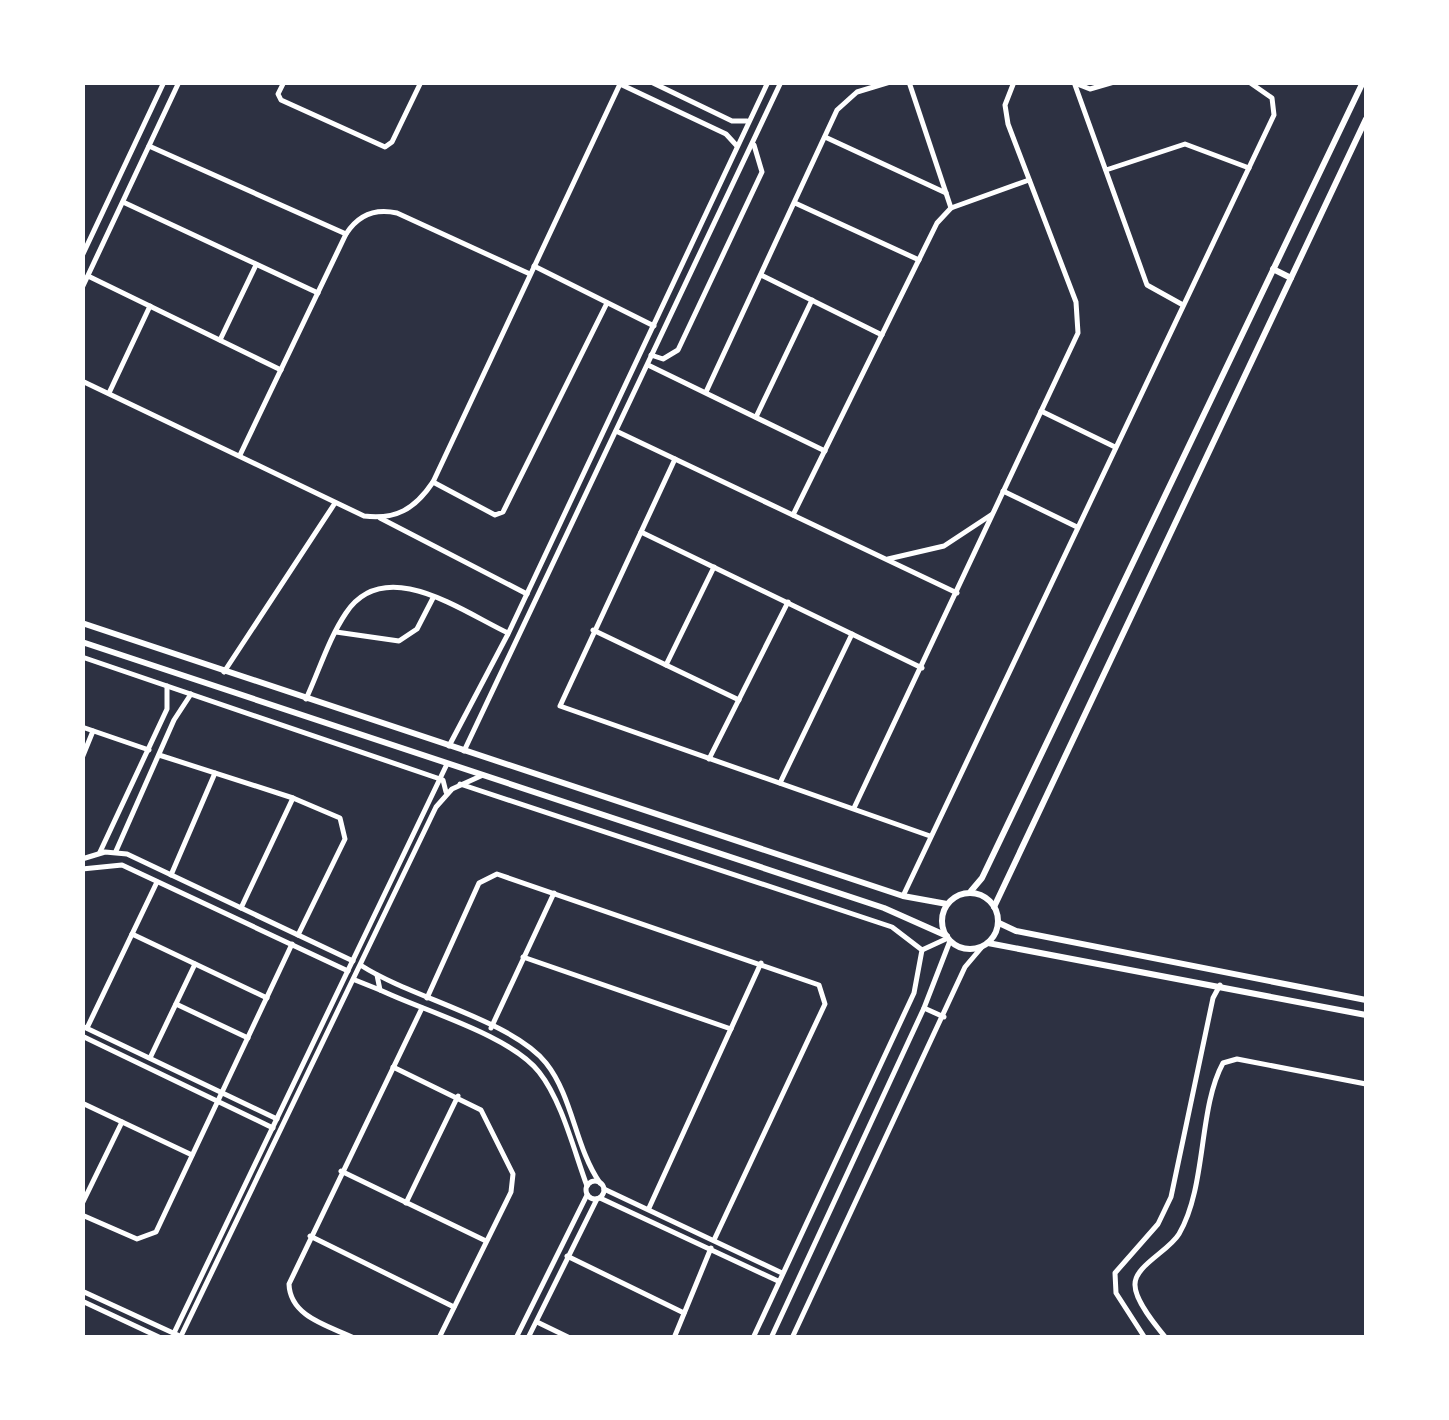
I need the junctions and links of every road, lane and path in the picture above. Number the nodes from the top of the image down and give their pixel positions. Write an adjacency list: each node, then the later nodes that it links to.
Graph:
1 (164, 82): 16 (street)
2 (179, 82): 17 (street)
3 (284, 82): 4 (street)
4 (421, 82)
5 (652, 82): 19 (street)
6 (768, 82): 19 (street)
7 (781, 82): 21 (street)
8 (890, 82): 20 (street)
9 (909, 82): 27 (street)
10 (1014, 82): 26 (street)
11 (1114, 82): 14 (street)
12 (1249, 82): 24 (street)
13 (619, 83): 23 (street); 35 (street)
14 (1074, 84): 25 (street)
15 (1359, 85): 36 (street)
16 (156, 99): 17 (street); 32 (street)
17 (168, 105): 22 (street)
18 (1366, 119): 40 (street)
19 (750, 120): 23 (street)
20 (825, 137): 27 (street); 29 (street)
21 (753, 143): 45 (street); 52 (street)
22 (149, 146): 28 (street); 31 (street)
23 (738, 147): 43 (street)
24 (1249, 168): 25 (street); 47 (street)
25 (1106, 170): 47 (street)
26 (1030, 180): 30 (street); 58 (street)
27 (946, 193): 30 (street)
28 (123, 202): 34 (street); 39 (street)
29 (795, 203): 33 (street); 38 (street)
30 (951, 208): 33 (street)
31 (346, 234): 37 (street); 42 (street)
32 (82, 256)
33 (919, 260): 50 (street)
34 (256, 265): 42 (street); 51 (street)
35 (534, 266): 37 (street); 46 (street)
36 (1273, 269): 40 (street); 125 (street)
37 (530, 274): 65 (street)
38 (761, 274): 44 (street); 56 (street)
39 (88, 276): 41 (street); 48 (street)
40 (1291, 278): 131 (street)
41 (82, 288)
42 (318, 292): 54 (street)
43 (667, 298): 45 (street); 49 (street)
44 (812, 300): 50 (street); 59 (street)
45 (677, 302): 52 (street)
46 (607, 303): 49 (street); 65 (street)
47 (1183, 305): 61 (street)
48 (150, 306): 51 (street); 57 (street)
49 (654, 326): 76 (street)
50 (882, 335): 62 (street)
51 (220, 340): 54 (street)
52 (651, 355): 53 (street)
53 (647, 365): 56 (street); 60 (street)
54 (280, 370): 63 (street)
55 (82, 381): 57 (street)
56 (706, 392): 59 (street)
57 (109, 394): 63 (street)
58 (1041, 411): 61 (street); 66 (street)
59 (756, 417): 62 (street)
60 (616, 431): 64 (street); 98 (street)
61 (1115, 447): 71 (street)
62 (825, 451): 69 (street)
63 (239, 456): 67 (street)
64 (675, 459): 69 (street); 72 (street)
65 (433, 482): 70 (street)
66 (1003, 491): 68 (street); 71 (street)
67 (335, 503): 70 (street); 88 (street)
68 (993, 512): 73 (street); 75 (street)
69 (793, 515): 73 (street)
70 (380, 518): 76 (street)
71 (1077, 527): 118 (street)
72 (640, 532): 74 (street); 80 (street)
73 (886, 559): 75 (street)
74 (714, 567): 78 (street); 86 (street)
75 (957, 593): 87 (street)
76 (528, 594): 82 (street)
77 (433, 598): 81 (street); 81 (street); 82 (street)
78 (788, 602): 83 (street); 94 (street)
79 (82, 623): 88 (street)
80 (594, 630): 86 (street); 106 (street)
81 (336, 632): 93 (street)
82 (508, 634): 96 (street)
83 (852, 634): 87 (street); 111 (street)
84 (82, 642): 91 (street)
85 (82, 657): 90 (street)
86 (666, 664): 94 (street)
87 (922, 668): 117 (street)
88 (224, 672): 89 (street)
89 (236, 676): 91 (street); 93 (street)
90 (168, 686): 92 (street); 95 (street)
91 (230, 692): 107 (street)
92 (191, 694): 97 (street); 110 (street)
93 (306, 699): 101 (street)
94 (738, 700): 106 (street)
95 (168, 704): 97 (street); 102 (street)
96 (472, 707): 98 (street); 101 (street)
97 (179, 710): 104 (street)
98 (482, 712): 103 (street)
99 (82, 727): 100 (street)
100 (93, 730): 102 (street); 105 (street)
101 (449, 746): 103 (street)
102 (149, 750): 115 (street)
103 (464, 752): 127 (street)
104 (159, 756): 108 (street); 116 (street)
105 (82, 758)
106 (709, 759): 111 (street)
107 (447, 764): 109 (street); 110 (street)
108 (214, 773): 114 (street); 123 (street)
109 (483, 775): 112 (street); 137 (street)
110 (439, 779): 113 (street); 128 (street)
111 (780, 783): 117 (street)
112 (460, 784): 113 (street); 140 (street)
113 (446, 792): 129 (street)
114 (293, 798): 132 (street); 135 (street)
115 (127, 800): 116 (street); 120 (street)
116 (136, 804): 119 (street)
117 (854, 808): 118 (street)
118 (931, 836): 127 (street)
119 (116, 852): 120 (street); 123 (street)
120 (98, 854): 121 (street)
121 (82, 860)
122 (82, 869): 124 (street)
123 (171, 875): 132 (street)
124 (158, 881): 134 (street); 138 (street)
125 (971, 890): 130 (street); 131 (street)
126 (554, 893): 142 (street); 144 (street); 153 (street)
127 (902, 896): 130 (street)
128 (382, 900): 129 (street); 143 (street)
129 (391, 904): 146 (street)
130 (947, 904): 137 (street)
131 (994, 907): 133 (street)
132 (240, 908): 135 (street)
133 (999, 923): 136 (street); 139 (street)
134 (132, 934): 145 (street); 162 (street)
135 (298, 936): 143 (street)
136 (1051, 938): 141 (street); 154 (street)
137 (948, 939): 139 (street); 140 (street); 158 (street)
138 (292, 944): 147 (street); 152 (street)
139 (985, 945): 141 (street); 161 (street)
140 (922, 950): 194 (street)
141 (1049, 952): 150 (street)
142 (524, 957): 163 (street); 164 (street)
143 (352, 961): 147 (street)
144 (761, 963): 164 (street); 190 (street)
145 (195, 964): 152 (street); 156 (street)
146 (362, 966): 148 (street); 149 (street)
147 (348, 971): 167 (street)
148 (377, 975): 151 (street); 153 (street)
149 (355, 980): 151 (street); 168 (street)
150 (1220, 985): 159 (street); 212 (street)
151 (380, 990): 157 (street)
152 (267, 998): 166 (street)
153 (426, 998): 163 (street)
154 (1356, 998): 155 (street); 159 (street)
155 (1366, 1000)
156 (176, 1004): 166 (street); 169 (street)
157 (422, 1008): 170 (street); 181 (street)
158 (924, 1008): 161 (street); 210 (street)
159 (1354, 1012): 160 (street)
160 (1366, 1015)
161 (944, 1017): 211 (street)
162 (85, 1027): 169 (street)
163 (490, 1028): 182 (street)
164 (731, 1029): 187 (street)
165 (82, 1036): 174 (street)
166 (248, 1038): 172 (street)
167 (310, 1051): 168 (street); 176 (street)
168 (319, 1056): 201 (street)
169 (150, 1058): 172 (street)
170 (393, 1067): 173 (street); 180 (street)
171 (1366, 1084): 213 (street)
172 (222, 1092): 174 (street); 176 (street)
173 (458, 1096): 185 (street); 191 (street)
174 (218, 1101): 178 (street); 179 (street)
175 (82, 1103): 177 (street)
176 (277, 1119): 178 (street)
177 (122, 1122): 179 (street); 186 (street)
178 (273, 1128): 201 (street)
179 (192, 1155): 188 (street)
180 (341, 1172): 185 (street); 189 (street)
181 (587, 1186): 182 (street); 183 (street)
182 (602, 1186): 184 (street); 187 (street)
183 (587, 1195): 184 (street); 205 (street)
184 (598, 1199): 192 (street); 193 (street)
185 (406, 1203): 191 (street)
186 (82, 1204)
187 (649, 1208): 190 (street)
188 (82, 1215)
189 (310, 1236): 198 (street); 203 (street)
190 (714, 1240): 194 (street)
191 (486, 1241): 198 (street)
192 (711, 1248): 195 (street); 199 (street)
193 (567, 1256): 199 (street); 200 (street)
194 (782, 1273): 195 (street)
195 (778, 1281): 209 (street)
196 (82, 1290): 201 (street)
197 (82, 1301): 202 (street)
198 (454, 1307): 204 (street)
199 (684, 1314): 208 (street)
200 (535, 1322): 206 (street); 207 (street)
201 (180, 1336)
202 (161, 1338)
203 (354, 1338)
204 (439, 1338)
205 (516, 1338)
206 (528, 1338)
207 (570, 1338)
208 (674, 1338)
209 (753, 1338)
210 (771, 1338)
211 (792, 1338)
212 (1145, 1338)
213 (1166, 1338)

